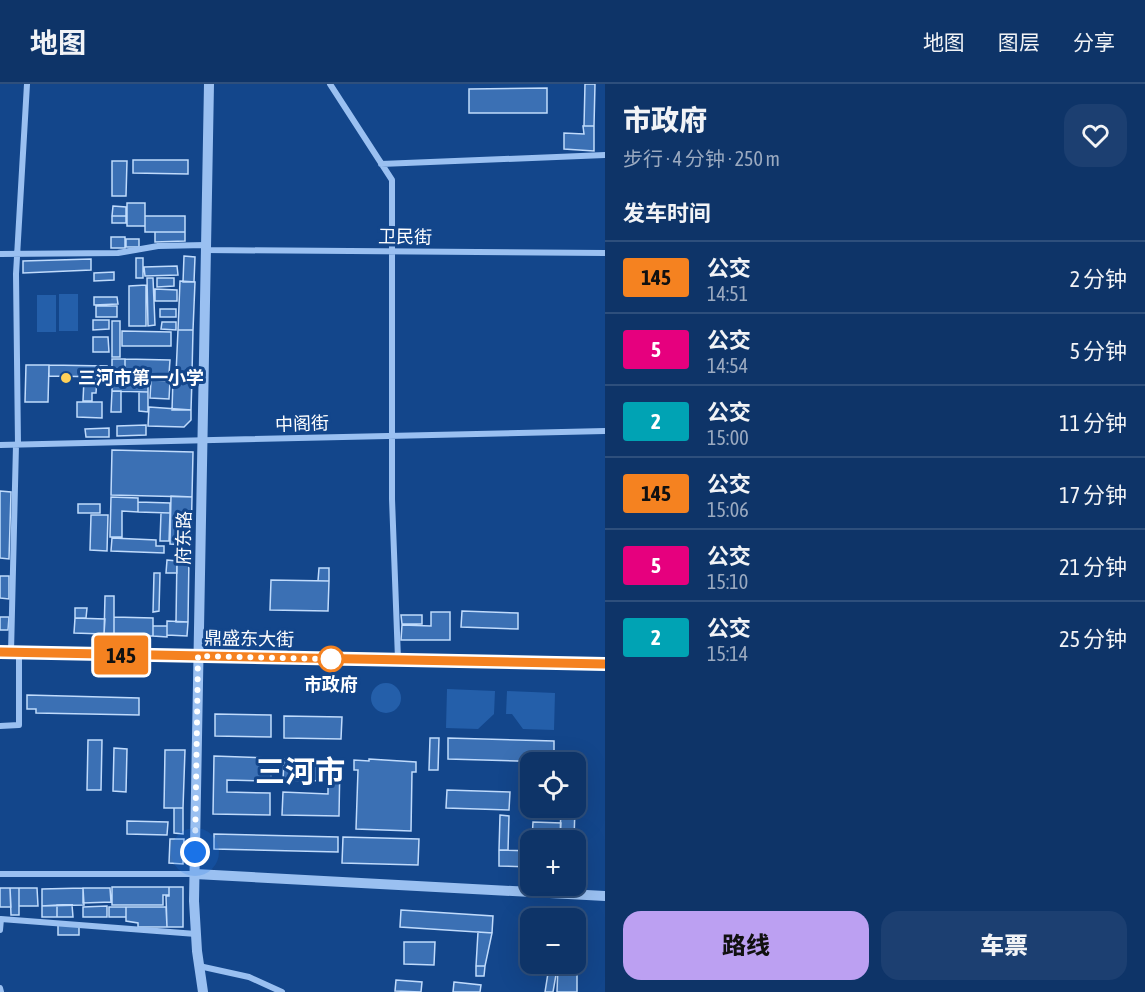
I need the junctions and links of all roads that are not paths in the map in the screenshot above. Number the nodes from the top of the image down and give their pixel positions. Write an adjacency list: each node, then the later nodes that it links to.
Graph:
1 (27, 84): 10 (street)
2 (209, 84): 6 (street, 府东路)
3 (330, 84): 5 (street)
4 (605, 155): 5 (street)
5 (381, 164): 7 (street)
6 (205, 247): 7 (street, 卫民街); 10 (street, 卫民街); 13 (street, 府东路)
7 (393, 251): 8 (street, 卫民街); 12 (street)
8 (605, 253)
9 (0, 254): 10 (street, 卫民街)
10 (17, 254): 15 (street)
11 (605, 431): 12 (street, 中阁街)
12 (392, 436): 13 (street, 中阁街); 18 (street)
13 (202, 442): 15 (street, 中阁街); 17 (street, 府东路)
14 (0, 445): 15 (street, 中阁街)
15 (17, 445): 16 (street)
16 (10, 653): 17 (main road, 鼎盛东大街); 20 (street)
17 (198, 656): 18 (main road, 鼎盛东大街); 22 (street, 府东路)
18 (398, 660): 19 (main road, 鼎盛东大街)
19 (605, 664)
20 (0, 726)
21 (0, 874): 22 (street)
22 (195, 874): 23 (street); 25 (street, 府东路)
23 (605, 896)
24 (0, 930): 25 (street)
25 (196, 933): 26 (street, 府东路)
26 (199, 966): 27 (street, 府东路); 28 (street)
27 (203, 992)
28 (282, 992)

